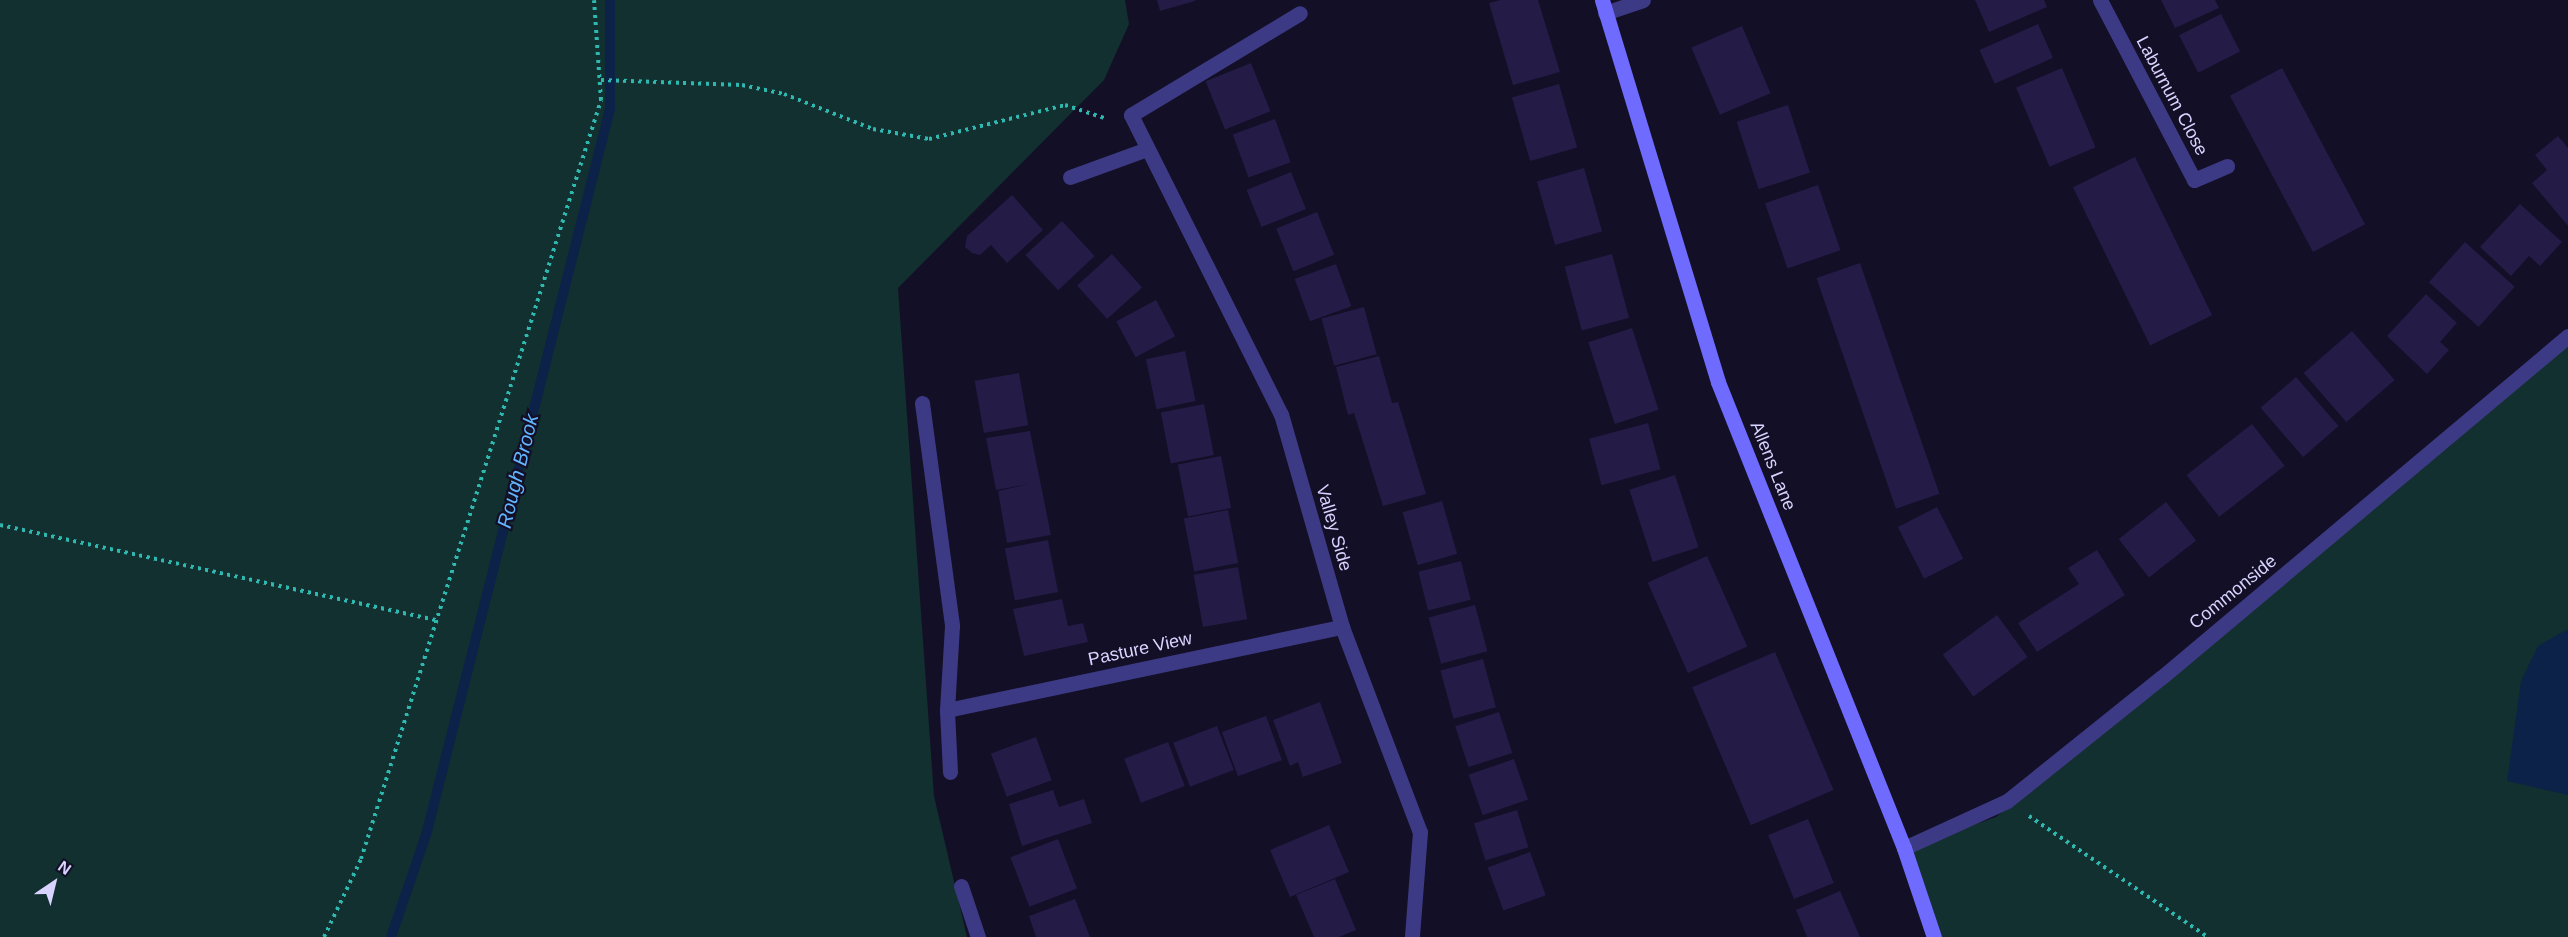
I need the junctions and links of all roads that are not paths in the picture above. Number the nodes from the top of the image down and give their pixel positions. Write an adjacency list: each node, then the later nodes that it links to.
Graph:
1 (1643, 0): 3 (street)
2 (2100, 0): 6 (street, Laburnum Close)
3 (1604, 6): 13 (street, Allens Lane)
4 (1300, 14): 5 (street, Valley Side)
5 (1147, 149): 7 (street); 10 (street, Valley Side)
6 (2227, 166)
7 (1070, 177)
8 (2568, 336): 13 (street, Commonside)
9 (922, 403): 11 (street)
10 (1342, 627): 11 (street, Pasture View); 16 (street, Valley Side)
11 (947, 710): 12 (street)
12 (950, 772)
13 (1904, 848): 17 (street, Allens Lane)
14 (961, 886): 15 (street)
15 (978, 937)
16 (1412, 937)
17 (1934, 937)

